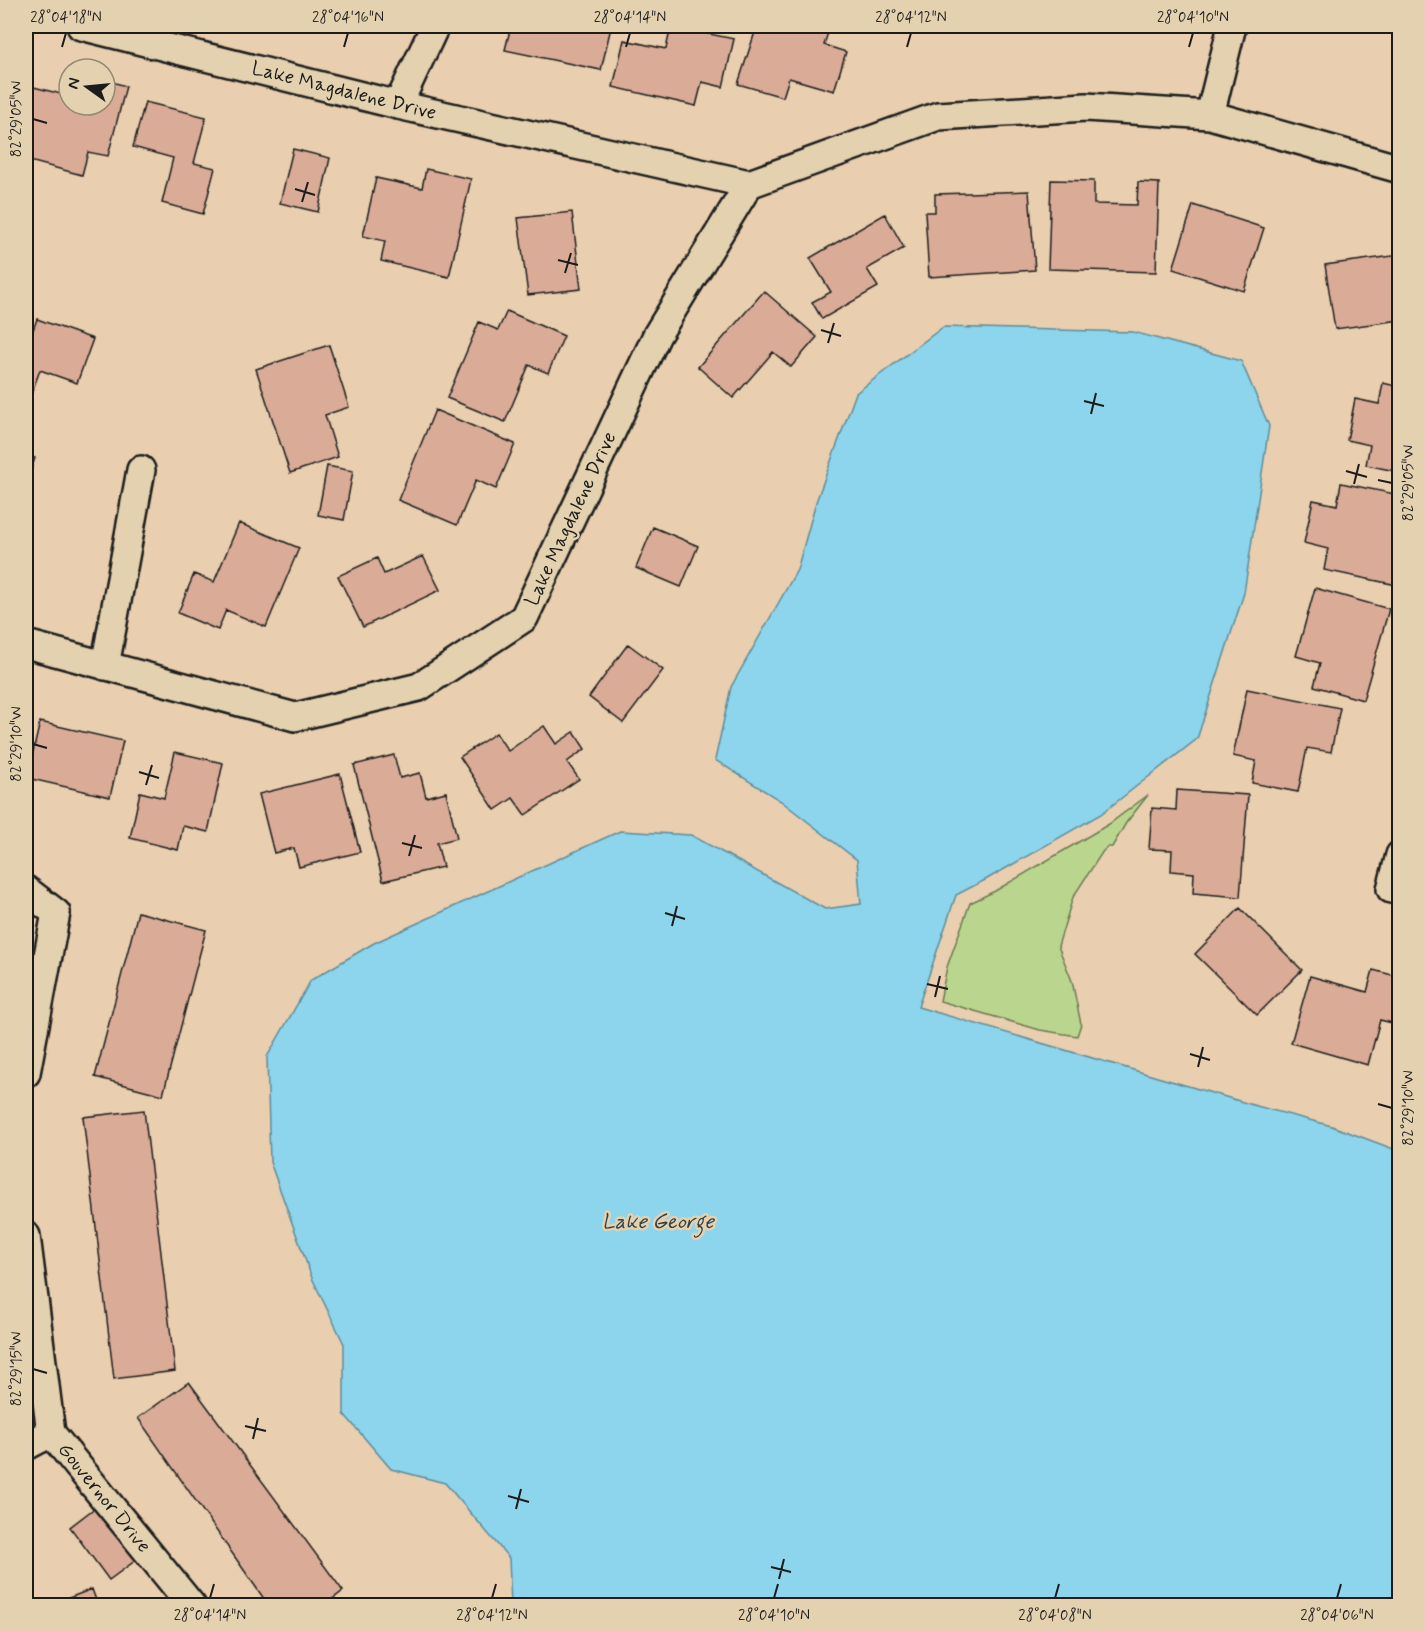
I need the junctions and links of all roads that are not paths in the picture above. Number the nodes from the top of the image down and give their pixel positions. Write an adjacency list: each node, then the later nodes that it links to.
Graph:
1 (81, 26): 4 (street, Lake Magdalene Drive)
2 (435, 26): 4 (street)
3 (1232, 26): 5 (street)
4 (399, 105): 7 (street, Lake Magdalene Drive)
5 (1210, 115): 6 (street); 7 (street)
6 (1400, 169)
7 (749, 184): 10 (street, Lake Magdalene Drive)
8 (141, 470): 10 (street)
9 (26, 644): 10 (street, Lake Magdalene Drive)
10 (105, 666)
11 (1400, 855): 13 (street)
12 (26, 890): 14 (street)
13 (1400, 891)
14 (26, 1072)
15 (26, 1236): 16 (street, Gouvernor Drive)
16 (51, 1433): 17 (street); 18 (street, Gouvernor Drive)
17 (26, 1446)
18 (192, 1605)

